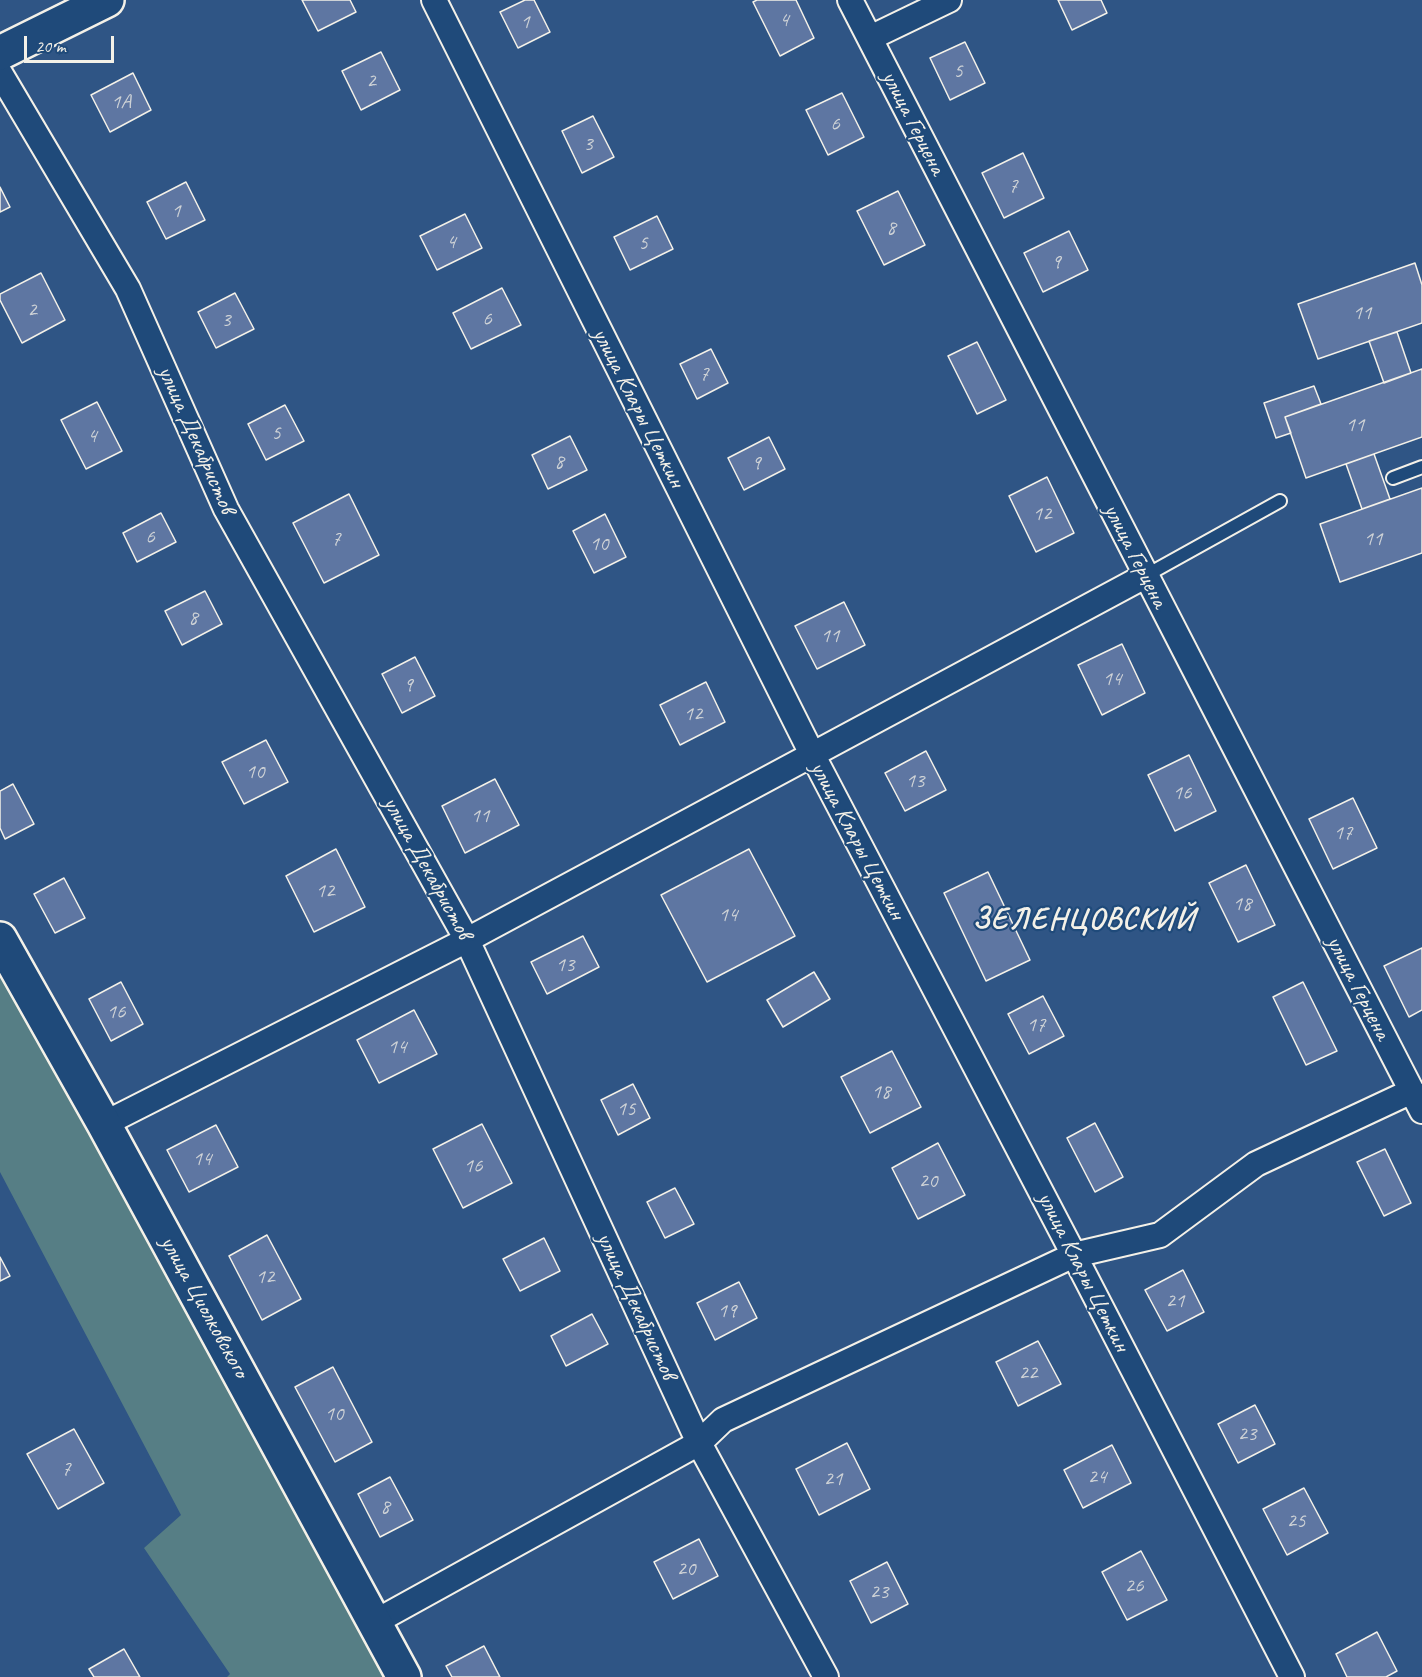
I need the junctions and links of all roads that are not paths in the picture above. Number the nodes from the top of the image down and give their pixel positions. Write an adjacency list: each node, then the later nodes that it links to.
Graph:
1 (108, 0): 6 (main road)
2 (434, 0): 12 (street, улица Клары Цеткин)
3 (850, 0): 5 (street, улица Герцена)
4 (949, 0): 5 (street)
5 (870, 38): 11 (street, улица Герцена)
6 (0, 53)
7 (0, 73): 14 (street, улица Декабристов)
8 (1422, 467): 9 (lane)
9 (1393, 478)
10 (1280, 501): 11 (lane)
11 (1145, 576): 12 (street); 15 (street, улица Герцена)
12 (812, 754): 14 (street); 17 (street, улица Клары Цеткин)
13 (0, 939): 16 (main road, улица Циолковского)
14 (467, 940): 16 (street); 18 (street, улица Декабристов)
15 (1417, 1101): 17 (street)
16 (104, 1124): 19 (main road, улица Циолковского)
17 (1074, 1255): 18 (street); 22 (street, улица Клары Цеткин)
18 (699, 1443): 19 (street); 21 (street, улица Декабристов)
19 (375, 1622): 20 (main road, улица Циолковского)
20 (404, 1677)
21 (826, 1677)
22 (1292, 1677)

